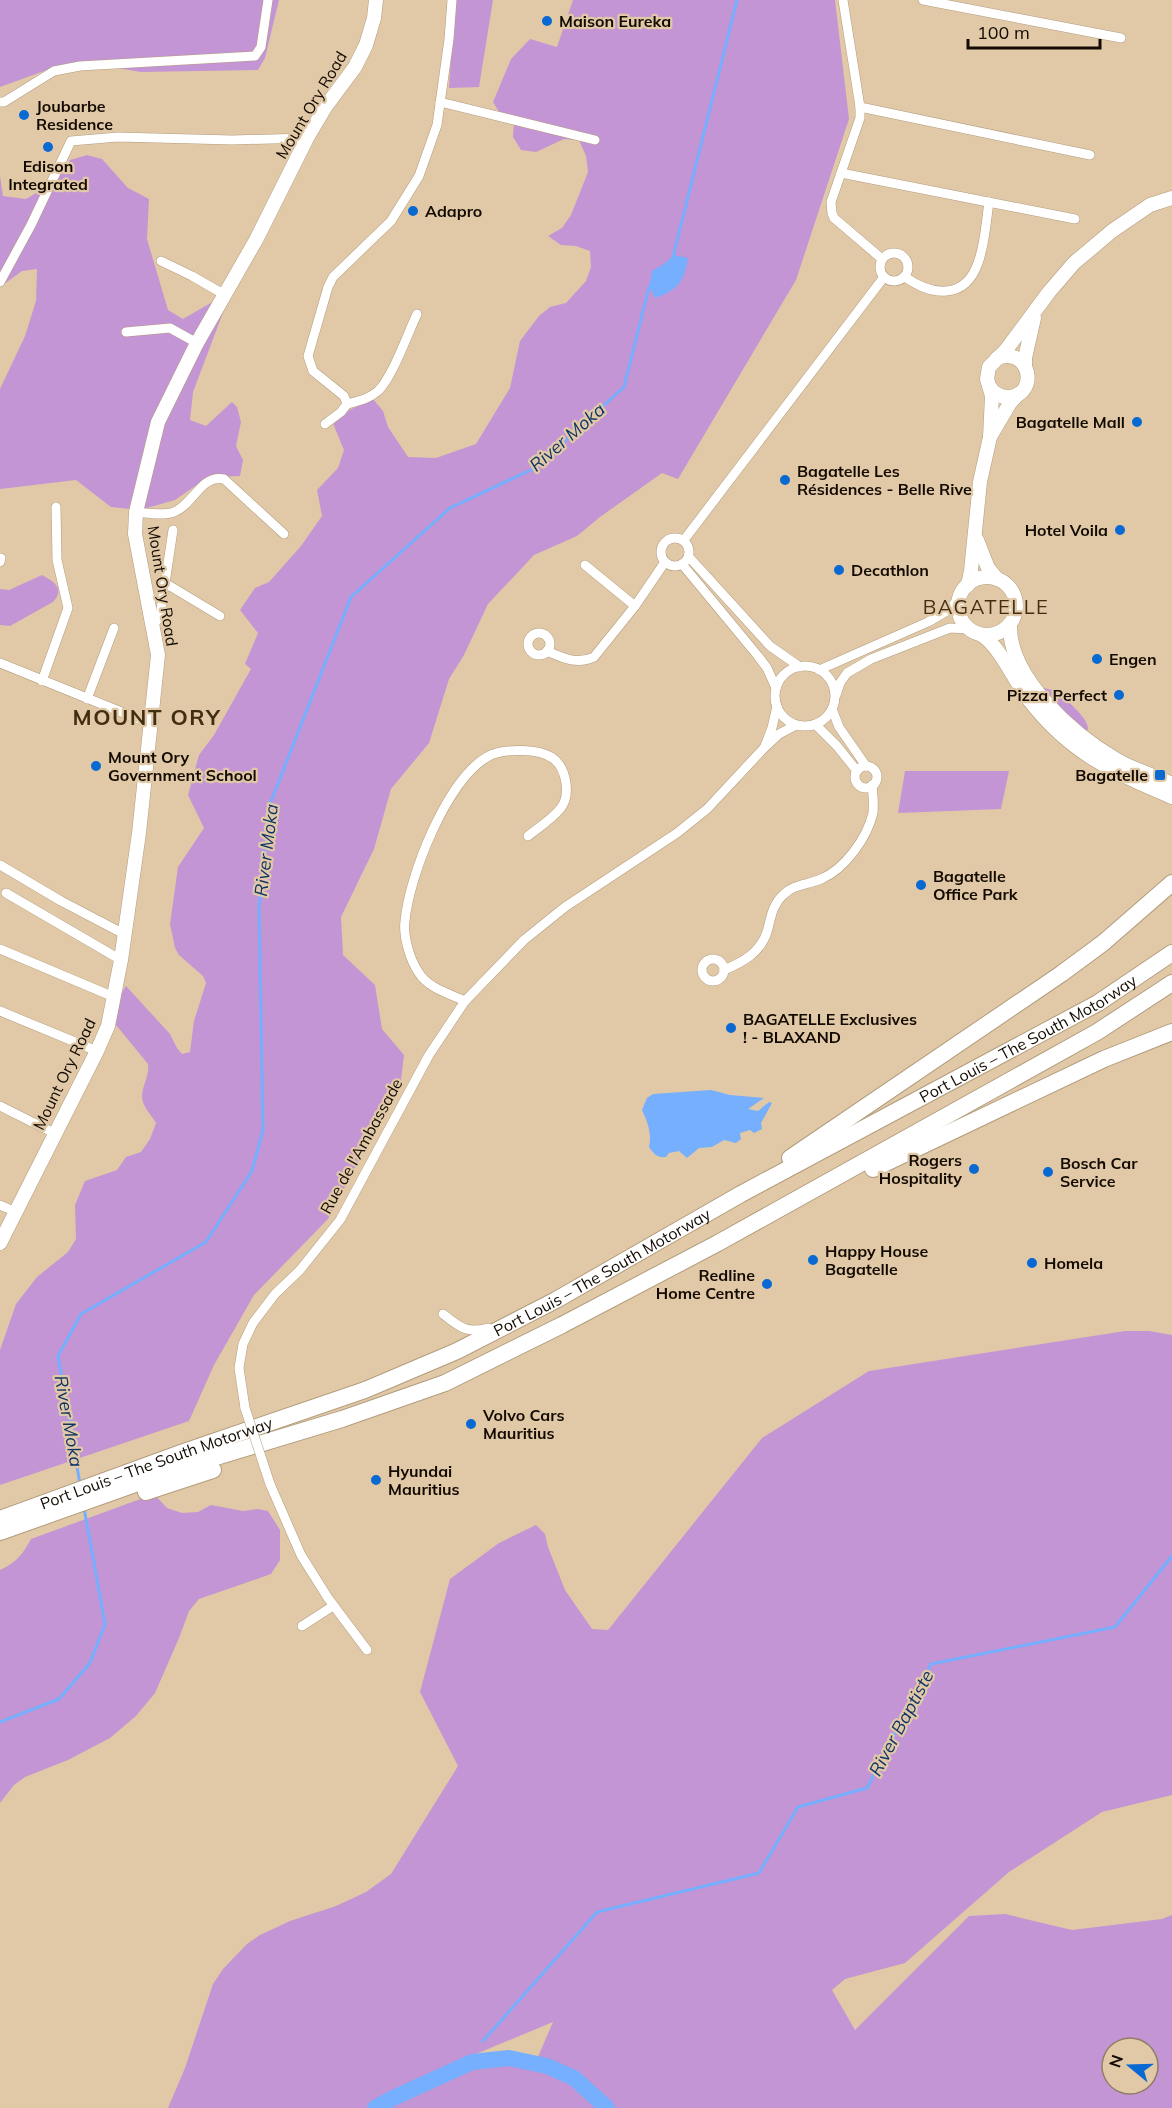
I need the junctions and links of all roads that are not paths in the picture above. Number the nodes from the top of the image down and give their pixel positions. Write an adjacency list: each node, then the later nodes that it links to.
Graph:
1 (268, 0): 7 (street)
2 (376, 0): 10 (main road, Mount Ory Road)
3 (452, 0): 8 (street)
4 (843, 0): 9 (street)
5 (923, 0): 6 (street)
6 (1121, 38)
7 (0, 102)
8 (440, 102): 11 (street); 31 (street)
9 (860, 107): 12 (street); 13 (street)
10 (307, 138): 21 (street); 22 (main road, Mount Ory Road)
11 (595, 140)
12 (1090, 155)
13 (841, 173): 15 (street); 17 (street)
14 (1172, 198): 23 (main road)
15 (989, 202): 16 (street); 19 (street)
16 (1075, 219)
17 (882, 259): 19 (street); 20 (street)
18 (162, 261): 22 (street)
19 (905, 277): 20 (street)
20 (884, 278): 39 (street)
21 (0, 282)
22 (225, 295): 26 (main road, Mount Ory Road)
23 (1036, 310): 27 (main road); 28 (main road)
24 (417, 314): 31 (street)
25 (126, 332): 26 (street)
26 (197, 343): 35 (main road, Mount Ory Road)
27 (998, 358): 28 (main road); 29 (main road)
28 (1025, 366): 30 (main road)
29 (988, 386): 30 (main road); 33 (main road)
30 (1018, 394): 33 (main road)
31 (347, 404): 32 (street)
32 (325, 424)
33 (990, 437): 36 (main road)
34 (56, 507): 60 (street)
35 (136, 512): 38 (street); 52 (main road, Mount Ory Road)
36 (974, 529): 45 (main road); 47 (main road)
37 (173, 530): 46 (street)
38 (284, 534)
39 (684, 540): 41 (street); 43 (street)
40 (1, 558): 42 (street)
41 (686, 561): 43 (street); 58 (street); 61 (street)
42 (0, 562)
43 (665, 562): 49 (street)
44 (585, 565): 49 (street)
45 (997, 579): 47 (main road); 51 (main road)
46 (165, 583): 50 (street); 52 (street)
47 (968, 585): 48 (main road)
48 (959, 599): 54 (main road); 59 (street)
49 (635, 606): 56 (street)
50 (220, 616)
51 (1010, 624): 55 (main road); 70 (main road)
52 (153, 626): 65 (main road, Mount Ory Road)
53 (114, 628): 62 (street)
54 (969, 629): 55 (main road); 63 (street)
55 (982, 635): 72 (main road)
56 (548, 651)
57 (0, 663): 60 (street)
58 (800, 667): 59 (street); 61 (street)
59 (819, 670): 63 (street)
60 (42, 681): 62 (street)
61 (776, 688): 64 (street)
62 (87, 699): 65 (street)
63 (833, 704): 66 (street); 69 (street)
64 (777, 706): 67 (street); 68 (street)
65 (151, 724): 77 (main road, Mount Ory Road)
66 (814, 724): 67 (street); 69 (street)
67 (796, 725): 68 (street, Rue de l'Ambassade)
68 (764, 748): 84 (street, Rue de l'Ambassade)
69 (861, 769): 71 (street); 71 (street)
70 (1172, 784)
71 (872, 786): 81 (street)
72 (1172, 797)
73 (528, 836): 84 (street)
74 (0, 865): 77 (street)
75 (1172, 883): 90 (highway)
76 (6, 892): 80 (street)
77 (124, 934): 80 (main road, Mount Ory Road)
78 (0, 949): 83 (street)
79 (1172, 953): 90 (highway, Port Louis – The South Motorway)
80 (121, 960): 83 (main road, Mount Ory Road)
81 (724, 970)
82 (1172, 982): 93 (highway, Port Louis – The South Motorway)
83 (114, 997): 87 (main road, Mount Ory Road)
84 (465, 1001): 99 (street, Rue de l'Ambassade, bridge)
85 (0, 1011): 87 (street)
86 (1172, 1032): 93 (highway)
87 (97, 1051): 89 (main road, Mount Ory Road)
88 (0, 1106): 89 (street)
89 (54, 1133): 92 (main road, Mount Ory Road)
90 (741, 1194): 95 (highway, Port Louis – The South Motorway)
91 (0, 1205): 92 (street)
92 (16, 1212): 94 (main road, Mount Ory Road)
93 (718, 1243): 97 (highway, Port Louis – The South Motorway)
94 (0, 1244)
95 (556, 1300): 96 (street); 97 (highway, Port Louis – The South Motorway)
96 (442, 1314)
97 (182, 1461): 98 (highway, Port Louis – The South Motorway); 98 (highway)
98 (3, 1524)
99 (333, 1606): 100 (street); 101 (street, Rue de l'Ambassade)
100 (302, 1626)
101 (367, 1650)

